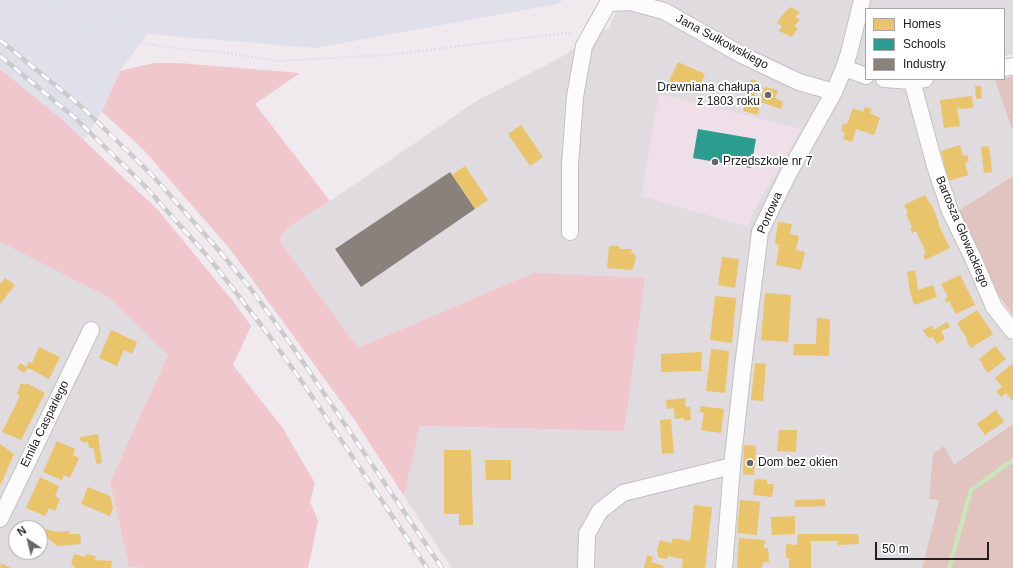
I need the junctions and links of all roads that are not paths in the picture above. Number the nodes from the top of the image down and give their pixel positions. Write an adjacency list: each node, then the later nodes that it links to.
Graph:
1 (862, 0): 3 (street, Portowa)
2 (608, 2): 6 (street, Jana Sułkowskiego); 7 (street, Jana Sułkowskiego)
3 (844, 68): 4 (street); 6 (street, Portowa)
4 (865, 76)
5 (919, 80): 9 (street, Bartosza Głowackiego)
6 (834, 92): 10 (street, Portowa)
7 (570, 232)
8 (90, 330): 11 (street, Emila Caspariego)
9 (1013, 331)
10 (732, 466): 12 (street); 13 (street, Portowa)
11 (0, 519)
12 (586, 568)
13 (724, 568)

